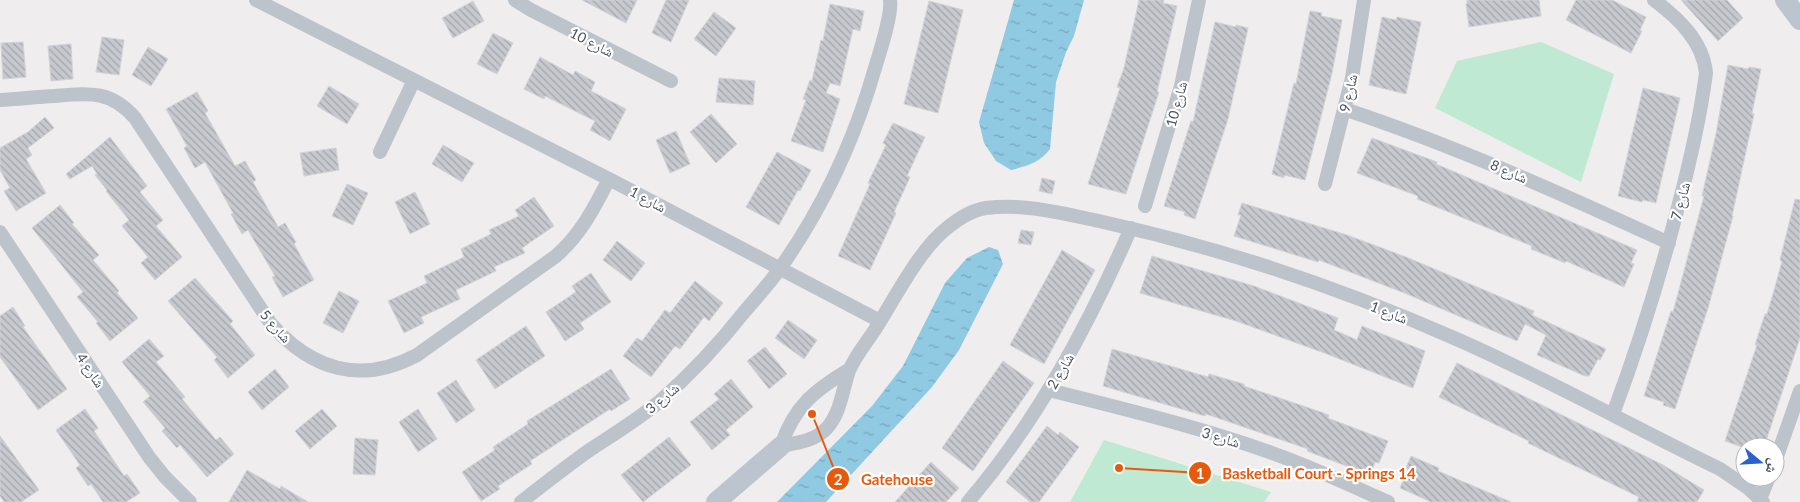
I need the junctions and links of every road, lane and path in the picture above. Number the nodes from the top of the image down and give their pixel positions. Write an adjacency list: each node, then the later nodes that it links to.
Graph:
1 (515, 0): 10 (street, شارع 10)
2 (890, 0): 20 (street)
3 (1199, 0): 16 (street, شارع 10)
4 (1364, 0): 12 (street, شارع 9)
5 (1654, 0): 19 (street, شارع 7)
6 (1785, 0): 8 (street)
7 (262, 1): 9 (street, شارع 1)
8 (1800, 20)
9 (414, 80): 13 (street); 14 (street, شارع 1)
10 (671, 81)
11 (0, 100): 14 (street, شارع 5)
12 (1344, 109): 15 (street, شارع 9); 19 (street, شارع 8)
13 (380, 152)
14 (609, 179): 20 (street, شارع 1)
15 (1325, 184)
16 (1145, 206)
17 (1131, 228): 21 (street, شارع 1); 23 (street, شارع 2); 25 (street, شارع 1)
18 (0, 232): 32 (street, شارع 4)
19 (1669, 243): 25 (street, شارع 7)
20 (780, 269): 21 (street, شارع 1); 33 (street, شارع 3)
21 (880, 321): 22 (street)
22 (850, 369): 27 (street); 27 (street)
23 (1049, 390): 29 (street, شارع 2); 31 (street, شارع 3)
24 (1800, 391): 26 (street)
25 (1612, 414): 30 (street, شارع 1)
26 (1784, 437)
27 (781, 446): 34 (street)
28 (1766, 487): 30 (street)
29 (975, 499)
30 (1762, 500)
31 (1382, 501)
32 (190, 502)
33 (521, 502)
34 (716, 502)

